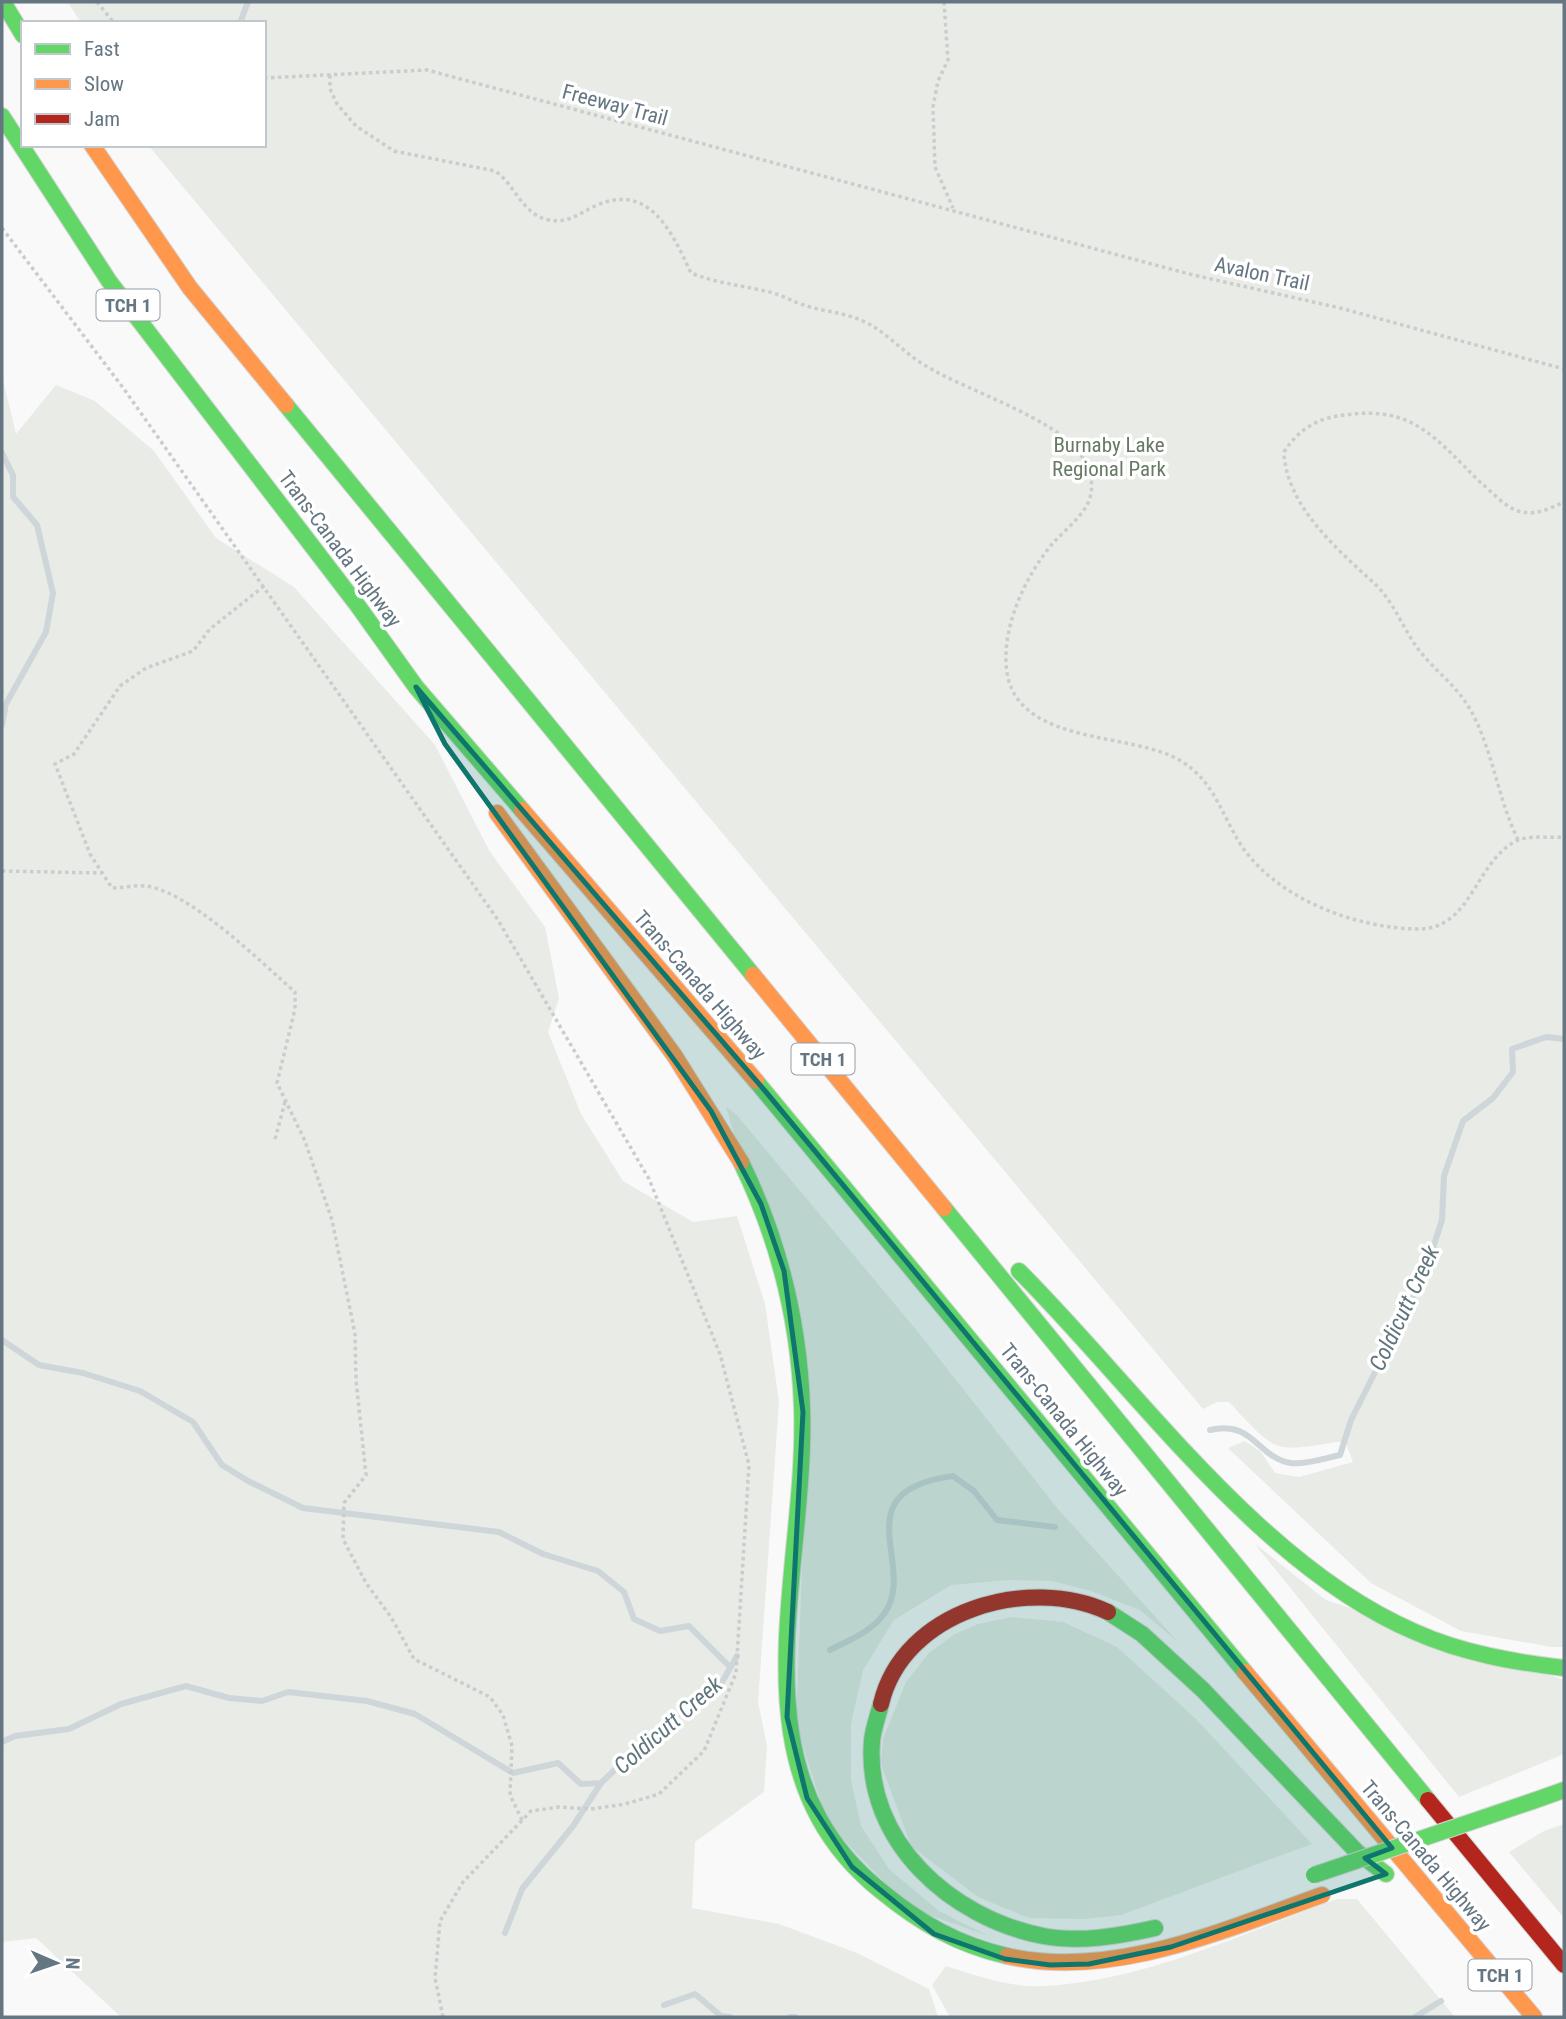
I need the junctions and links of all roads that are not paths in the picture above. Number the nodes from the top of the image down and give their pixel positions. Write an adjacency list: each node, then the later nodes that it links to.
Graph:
1 (2, 2): 2 (highway)
2 (21, 31)
3 (2, 116): 4 (highway, Trans-Canada Highway / TCH 1)
4 (21, 145)
5 (22, 147): 7 (highway, Trans-Canada Highway / TCH 1)
6 (93, 147): 10 (highway, Trans-Canada Highway / TCH 1)
7 (415, 687): 8 (highway); 20 (highway, Trans-Canada Highway / TCH 1)
8 (462, 766)
9 (487, 800): 18 (highway)
10 (932, 1191): 11 (highway); 21 (highway, Trans-Canada Highway / TCH 1)
11 (1564, 1668)
12 (1564, 1790): 16 (highway, bridge)
13 (1489, 1839): 14 (highway)
14 (1450, 1852)
15 (1424, 1860): 17 (highway)
16 (1308, 1877)
17 (1360, 1882)
18 (1328, 1893)
19 (1176, 1922): 20 (highway)
20 (1464, 1935): 22 (highway, Trans-Canada Highway / TCH 1)
21 (1564, 1965)
22 (1534, 2017)

